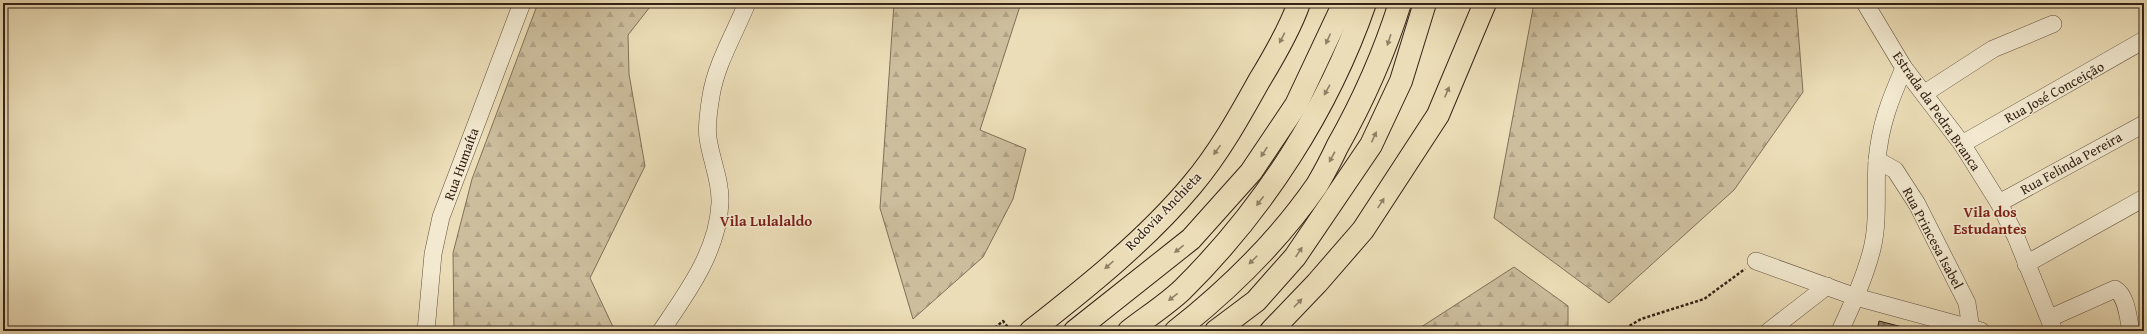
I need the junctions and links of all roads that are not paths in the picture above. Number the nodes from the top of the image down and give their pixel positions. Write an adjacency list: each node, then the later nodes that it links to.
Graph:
1 (522, 3): 25 (street, Rua Humaíta)
2 (748, 3): 26 (street)
3 (1299, 3): 27 (highway, Rodovia Anchieta, one-way to 27)
4 (1344, 3): 28 (highway, one-way to 28)
5 (1365, 3): 29 (highway, one-way to 29)
6 (1400, 3): 30 (highway, one-way to 30)
7 (1425, 3): 31 (highway, one-way to 7)
8 (1485, 3): 32 (highway, one-way to 8)
9 (1865, 3): 12 (street, Estrada da Pedra Branca)
10 (2053, 24): 13 (street)
11 (2144, 40): 15 (street, Rua José Conceição)
12 (1904, 68): 13 (street, Estrada da Pedra Branca); 16 (street)
13 (1925, 93): 15 (street, Estrada da Pedra Branca)
14 (2144, 124): 18 (street, Rua Felinda Pereira)
15 (1962, 144): 18 (street, Estrada da Pedra Branca)
16 (1877, 160): 22 (street); 24 (street, Rua Princesa Isabel)
17 (2144, 198): 20 (street)
18 (1999, 203): 20 (street, Estrada da Pedra Branca)
19 (1756, 261): 21 (street)
20 (2026, 264): 23 (street, Estrada da Pedra Branca)
21 (1827, 286): 22 (street); 33 (street)
22 (1856, 297): 24 (street); 34 (street)
23 (2052, 325): 35 (street)
24 (1976, 330)
25 (426, 331)
26 (661, 331)
27 (1031, 331)
28 (1075, 331)
29 (1129, 331)
30 (1176, 331)
31 (1216, 331)
32 (1271, 331)
33 (1769, 331)
34 (1840, 331)
35 (2131, 331)

